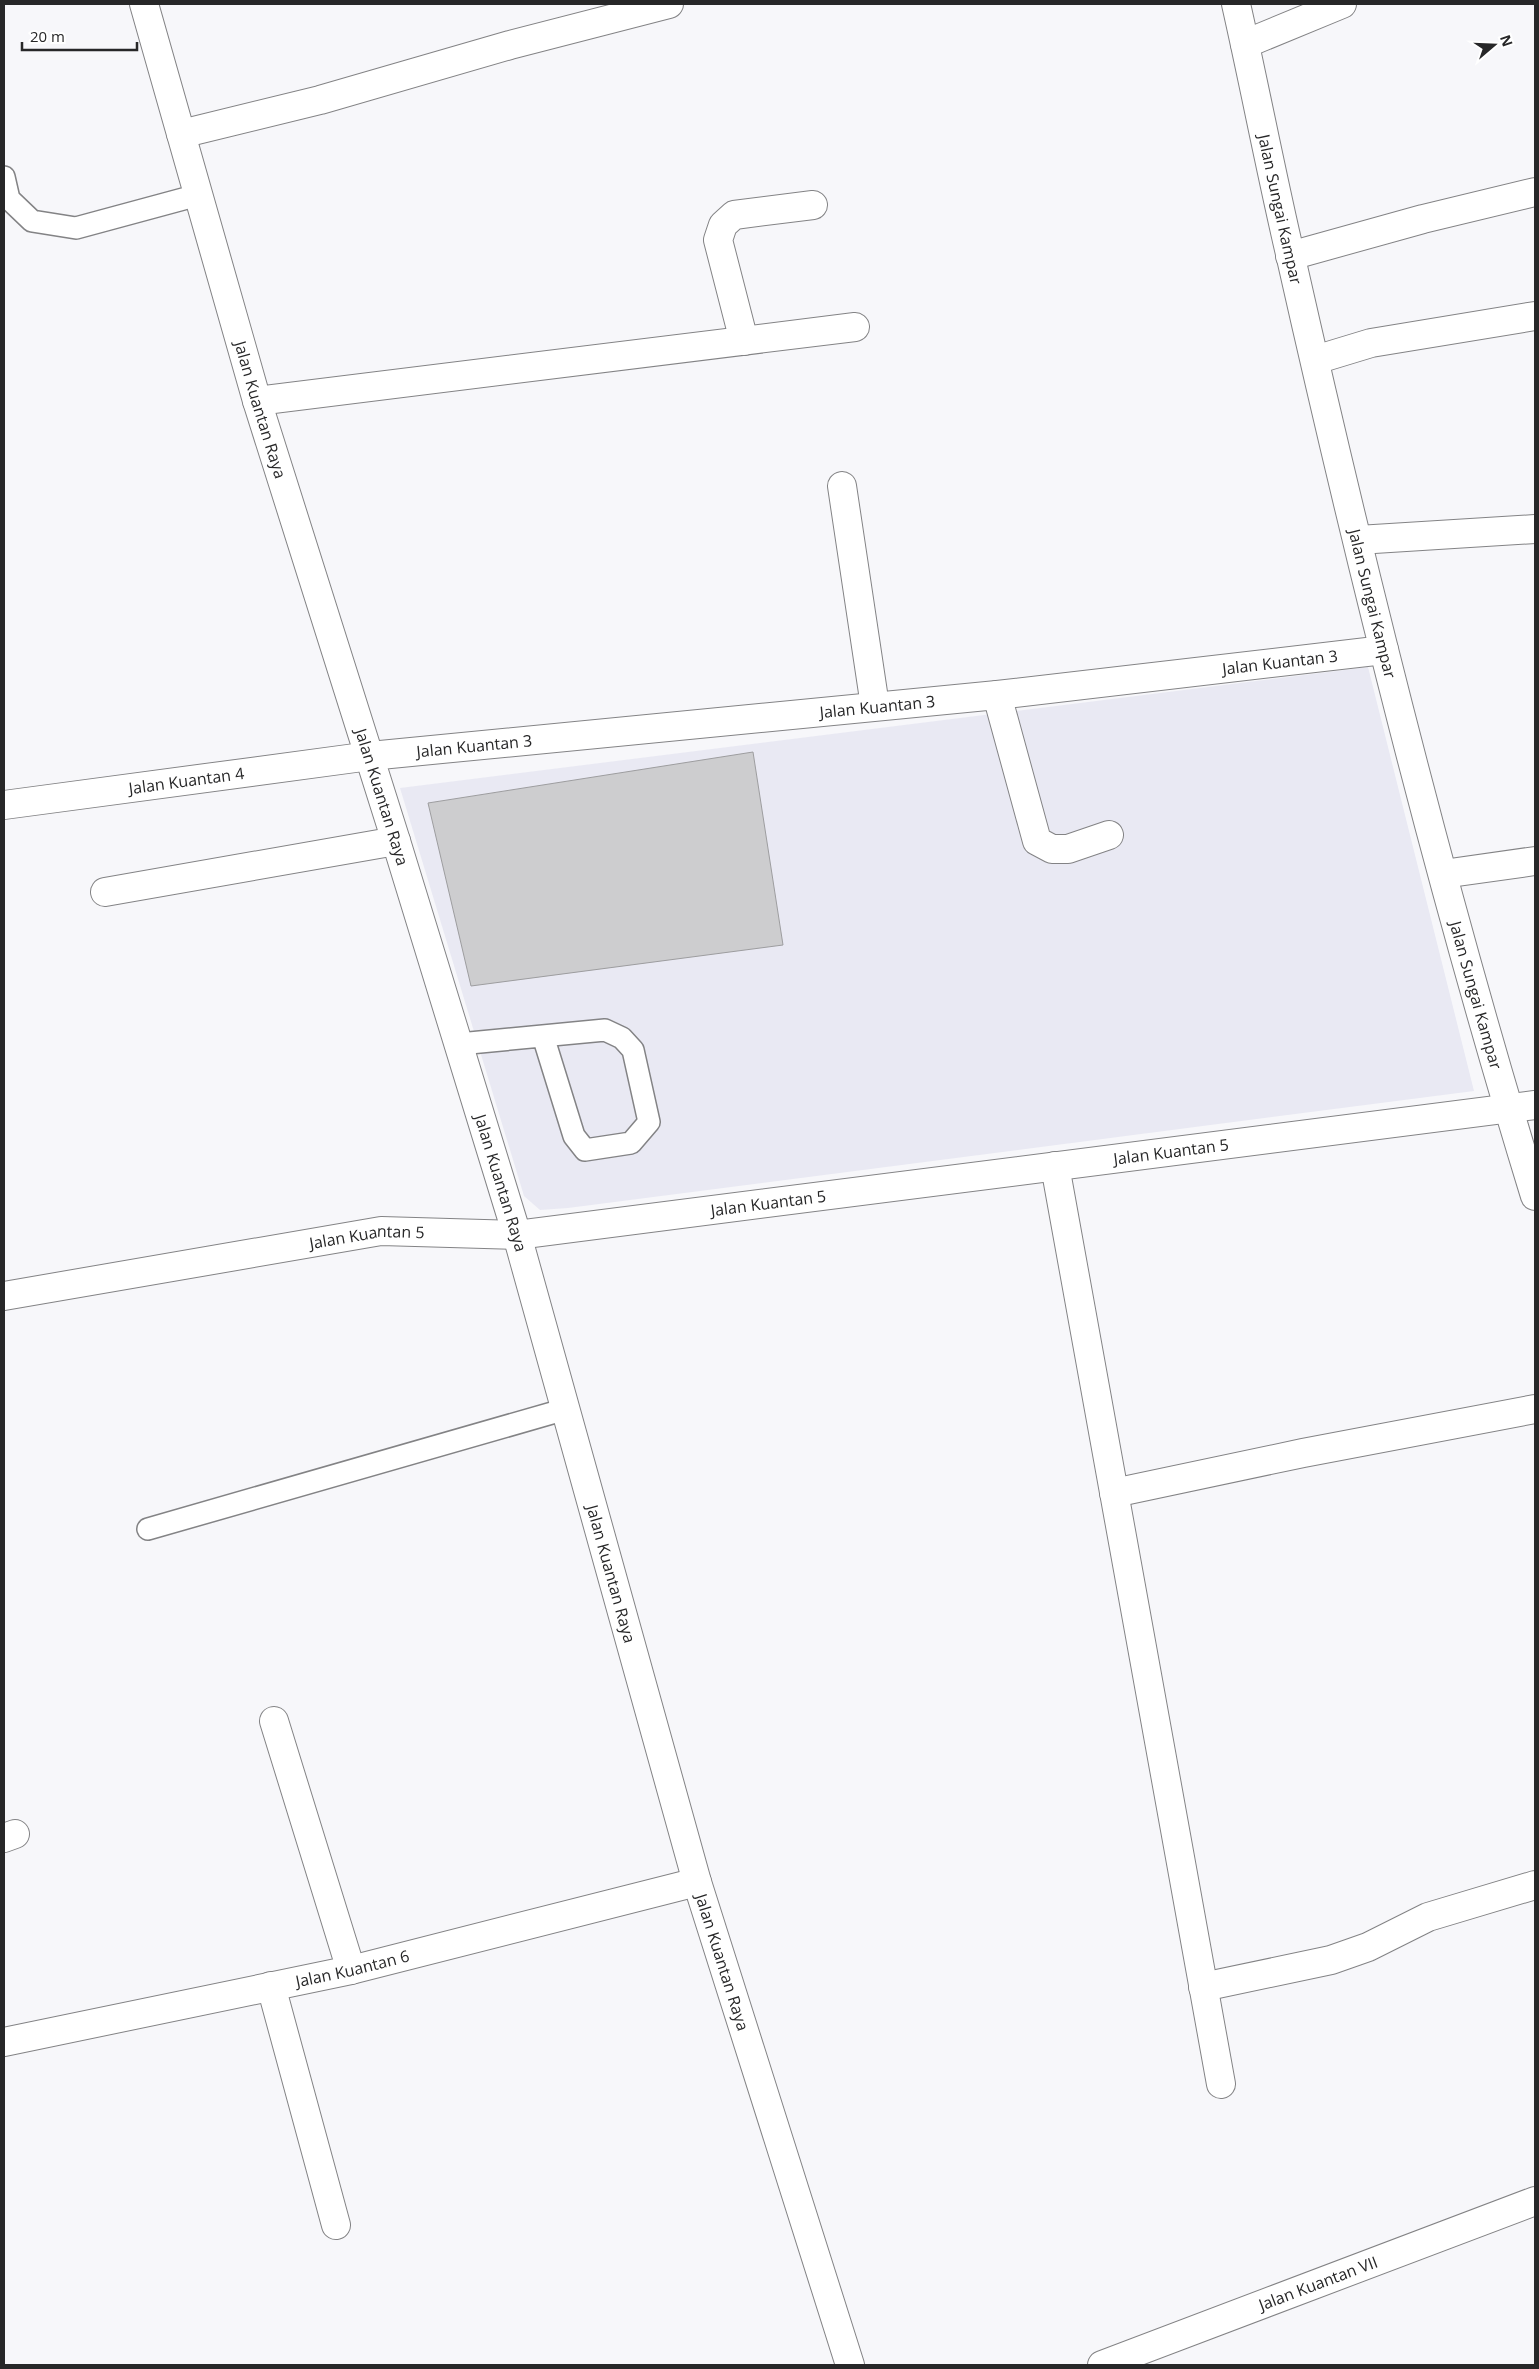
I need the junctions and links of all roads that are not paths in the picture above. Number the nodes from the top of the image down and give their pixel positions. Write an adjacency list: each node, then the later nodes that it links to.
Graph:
1 (144, 4): 6 (street, Jalan Kuantan Raya)
2 (669, 4): 6 (street)
3 (1236, 4): 5 (street, Jalan Sungai Kampar)
4 (1342, 4): 5 (street)
5 (1245, 44): 11 (street, Jalan Sungai Kampar)
6 (181, 134): 9 (street, Jalan Kuantan Raya)
7 (4, 177): 9 (lane)
8 (1535, 192): 11 (street)
9 (198, 195): 16 (street, Jalan Kuantan Raya)
10 (814, 205): 14 (street)
11 (1290, 256): 15 (street, Jalan Sungai Kampar)
12 (1535, 316): 15 (street)
13 (855, 327): 14 (street)
14 (744, 341): 16 (street)
15 (1315, 360): 19 (street, Jalan Sungai Kampar)
16 (257, 400): 23 (street, Jalan Kuantan Raya)
17 (842, 486): 22 (street)
18 (1535, 529): 19 (street)
19 (1358, 540): 20 (street, Jalan Sungai Kampar)
20 (1384, 650): 21 (street, Jalan Kuantan 3); 28 (street, Jalan Sungai Kampar)
21 (997, 695): 22 (street, Jalan Kuantan 3); 25 (street)
22 (875, 706): 23 (street, Jalan Kuantan 3)
23 (370, 756): 24 (street, Jalan Kuantan 4); 26 (street, Jalan Kuantan Raya)
24 (4, 805)
25 (1110, 835)
26 (396, 841): 29 (street); 31 (street, Jalan Kuantan Raya)
27 (1535, 860): 28 (street)
28 (1443, 874): 33 (street, Jalan Sungai Kampar)
29 (105, 892)
30 (543, 1036): 30 (lane); 31 (lane)
31 (459, 1044): 36 (street, Jalan Kuantan Raya)
32 (1535, 1105): 33 (street, Jalan Kuantan 5)
33 (1508, 1108): 34 (street, Jalan Kuantan 5); 35 (street, Jalan Sungai Kampar)
34 (1055, 1166): 36 (street, Jalan Kuantan 5); 40 (street)
35 (1535, 1196)
36 (517, 1235): 37 (street, Jalan Kuantan 5); 38 (street, Jalan Kuantan Raya)
37 (4, 1296)
38 (566, 1409): 41 (lane); 43 (street, Jalan Kuantan Raya)
39 (1535, 1409): 40 (street)
40 (1114, 1493): 47 (street)
41 (148, 1529)
42 (274, 1721): 45 (street)
43 (697, 1882): 45 (street, Jalan Kuantan 6); 52 (street, Jalan Kuantan Raya)
44 (1535, 1885): 47 (street)
45 (351, 1970): 46 (street, Jalan Kuantan 6)
46 (271, 1986): 48 (street, Jalan Kuantan 6); 51 (street)
47 (1203, 1987): 49 (street)
48 (4, 2042)
49 (1221, 2084)
50 (1535, 2201): 53 (street, Jalan Kuantan VII)
51 (336, 2226)
52 (850, 2365)
53 (1102, 2365)

